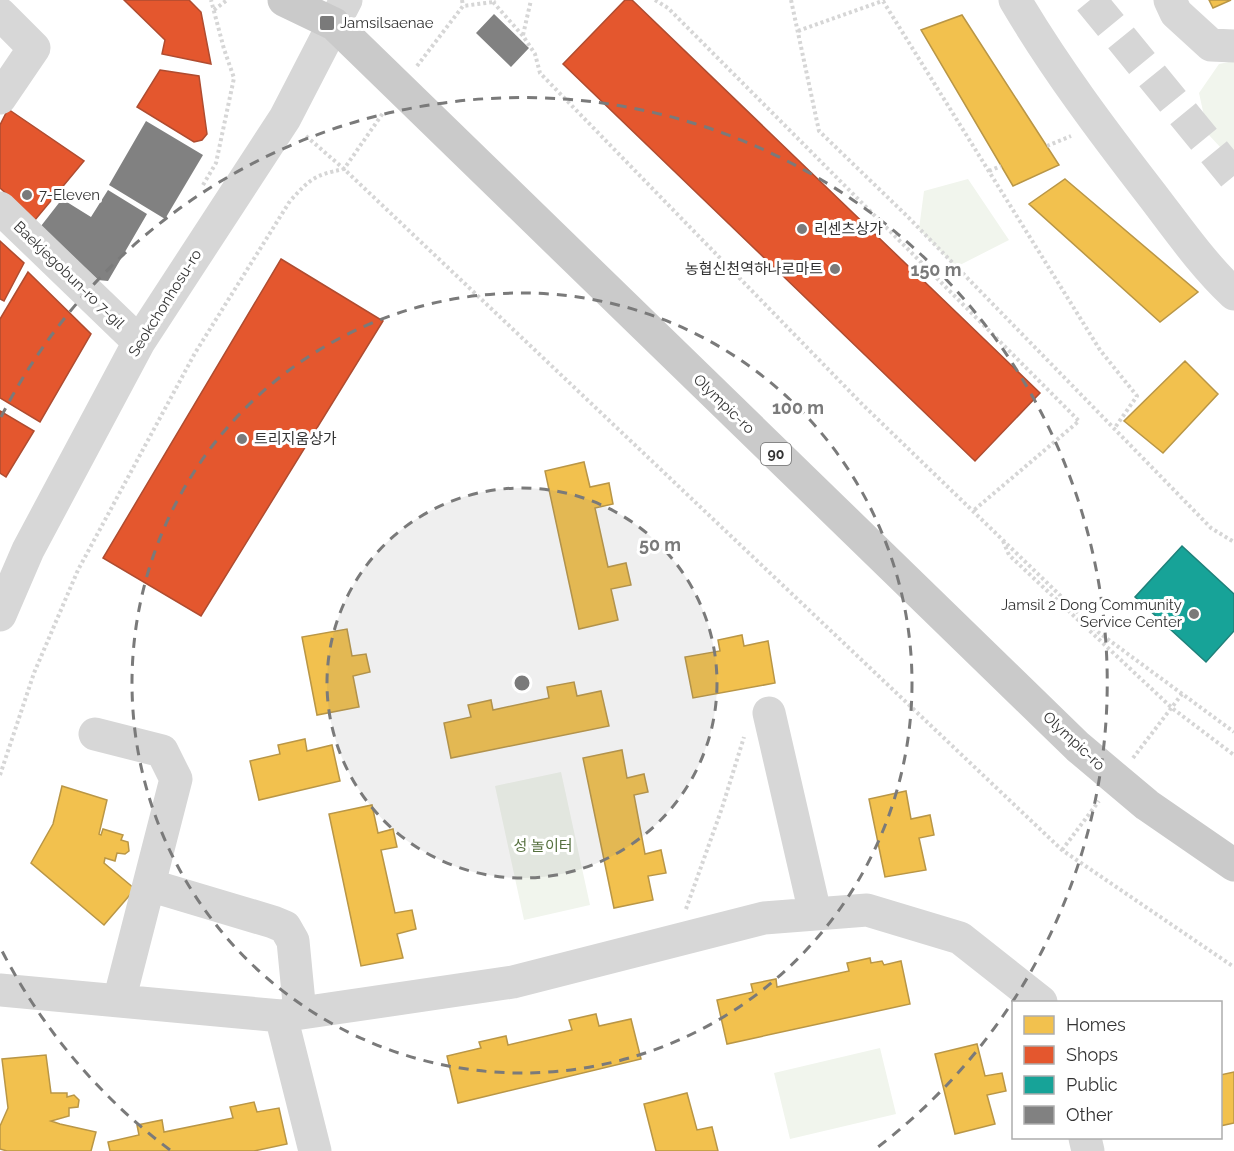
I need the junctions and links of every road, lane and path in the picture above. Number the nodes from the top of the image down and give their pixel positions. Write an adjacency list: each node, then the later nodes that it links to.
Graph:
1 (211, 0): 14 (path)
2 (226, 0): 14 (path)
3 (284, 0): 13 (main road, Olympic-ro / 90)
4 (462, 0): 12 (path)
5 (531, 0): 17 (path)
6 (655, 0): 30 (path)
7 (791, 0): 16 (path)
8 (884, 0): 16 (path); 25 (path)
9 (1015, 0): 27 (street)
10 (1170, 0): 18 (street)
11 (494, 1): 12 (path); 17 (path)
12 (463, 6): 20 (path)
13 (335, 8): 20 (main road, Olympic-ro / 90); 22 (street, Seokchonhosu-ro)
14 (214, 10): 19 (path)
15 (0, 14): 21 (street)
16 (798, 31): 29 (path)
17 (523, 36): 30 (path)
18 (1234, 46)
19 (234, 78)
20 (400, 89): 24 (path); 39 (main road, Olympic-ro / 90)
21 (0, 98)
22 (285, 118): 24 (path); 28 (street, Seokchonhosu-ro)
23 (1001, 166): 25 (path)
24 (344, 169): 38 (path); 43 (path)
25 (989, 171): 29 (path)
26 (0, 208): 28 (street, Baekjegobun-ro 7-gil)
27 (1234, 294)
28 (139, 342): 33 (street, Seokchonhosu-ro)
29 (1114, 429): 32 (path)
30 (973, 511): 31 (path)
31 (1003, 540): 35 (path); 37 (path)
32 (1234, 542)
33 (0, 615)
34 (769, 713): 41 (street); 42 (path)
35 (1234, 732)
36 (95, 734): 40 (street)
37 (1234, 755)
38 (0, 775)
39 (1234, 865)
40 (149, 885): 45 (street); 47 (street)
41 (815, 914): 42 (street); 46 (street)
42 (674, 940): 47 (street)
43 (1234, 966)
44 (0, 990): 45 (street)
45 (119, 1001): 47 (street)
46 (1040, 1001)
47 (291, 1015): 48 (street)
48 (315, 1151)

